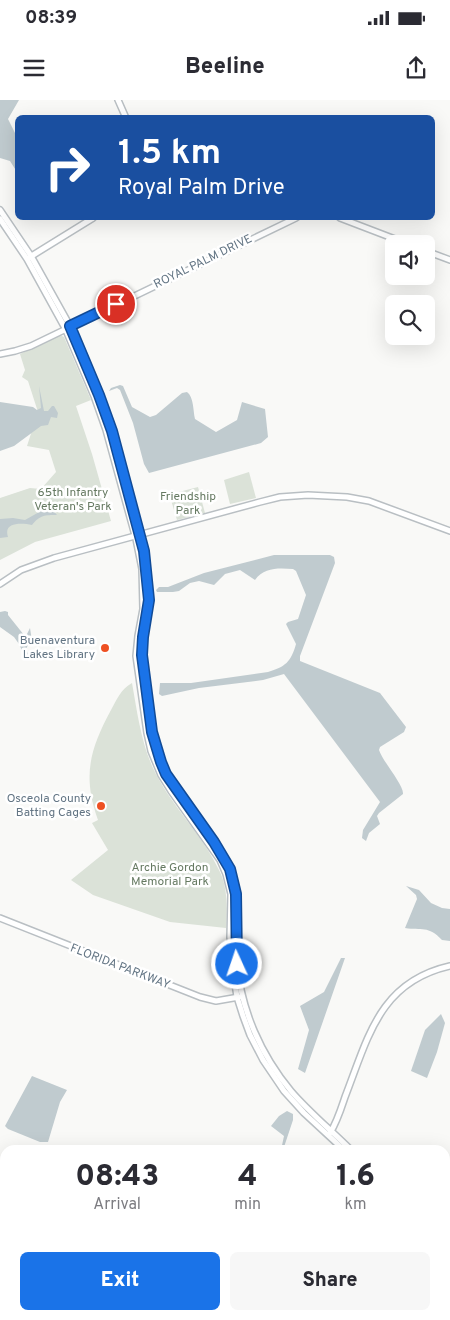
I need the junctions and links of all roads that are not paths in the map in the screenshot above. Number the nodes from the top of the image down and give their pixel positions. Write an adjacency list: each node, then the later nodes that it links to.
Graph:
1 (118, 100): 2 (street)
2 (125, 115)
3 (0, 210): 10 (street)
4 (0, 220): 10 (street)
5 (90, 220): 10 (street)
6 (292, 220): 12 (street, ROYAL PALM DRIVE)
7 (345, 220): 8 (street)
8 (385, 235)
9 (435, 254): 11 (street)
10 (29, 258): 12 (street)
11 (450, 260)
12 (68, 327): 13 (street, ROYAL PALM DRIVE); 15 (street)
13 (0, 354)
14 (450, 531): 15 (street)
15 (137, 535): 16 (street); 19 (street)
16 (0, 584)
17 (0, 918): 19 (street, FLORIDA PARKWAY)
18 (450, 966): 20 (street)
19 (240, 997): 20 (street)
20 (330, 1133): 21 (street); 22 (street)
21 (340, 1145)
22 (345, 1145)

